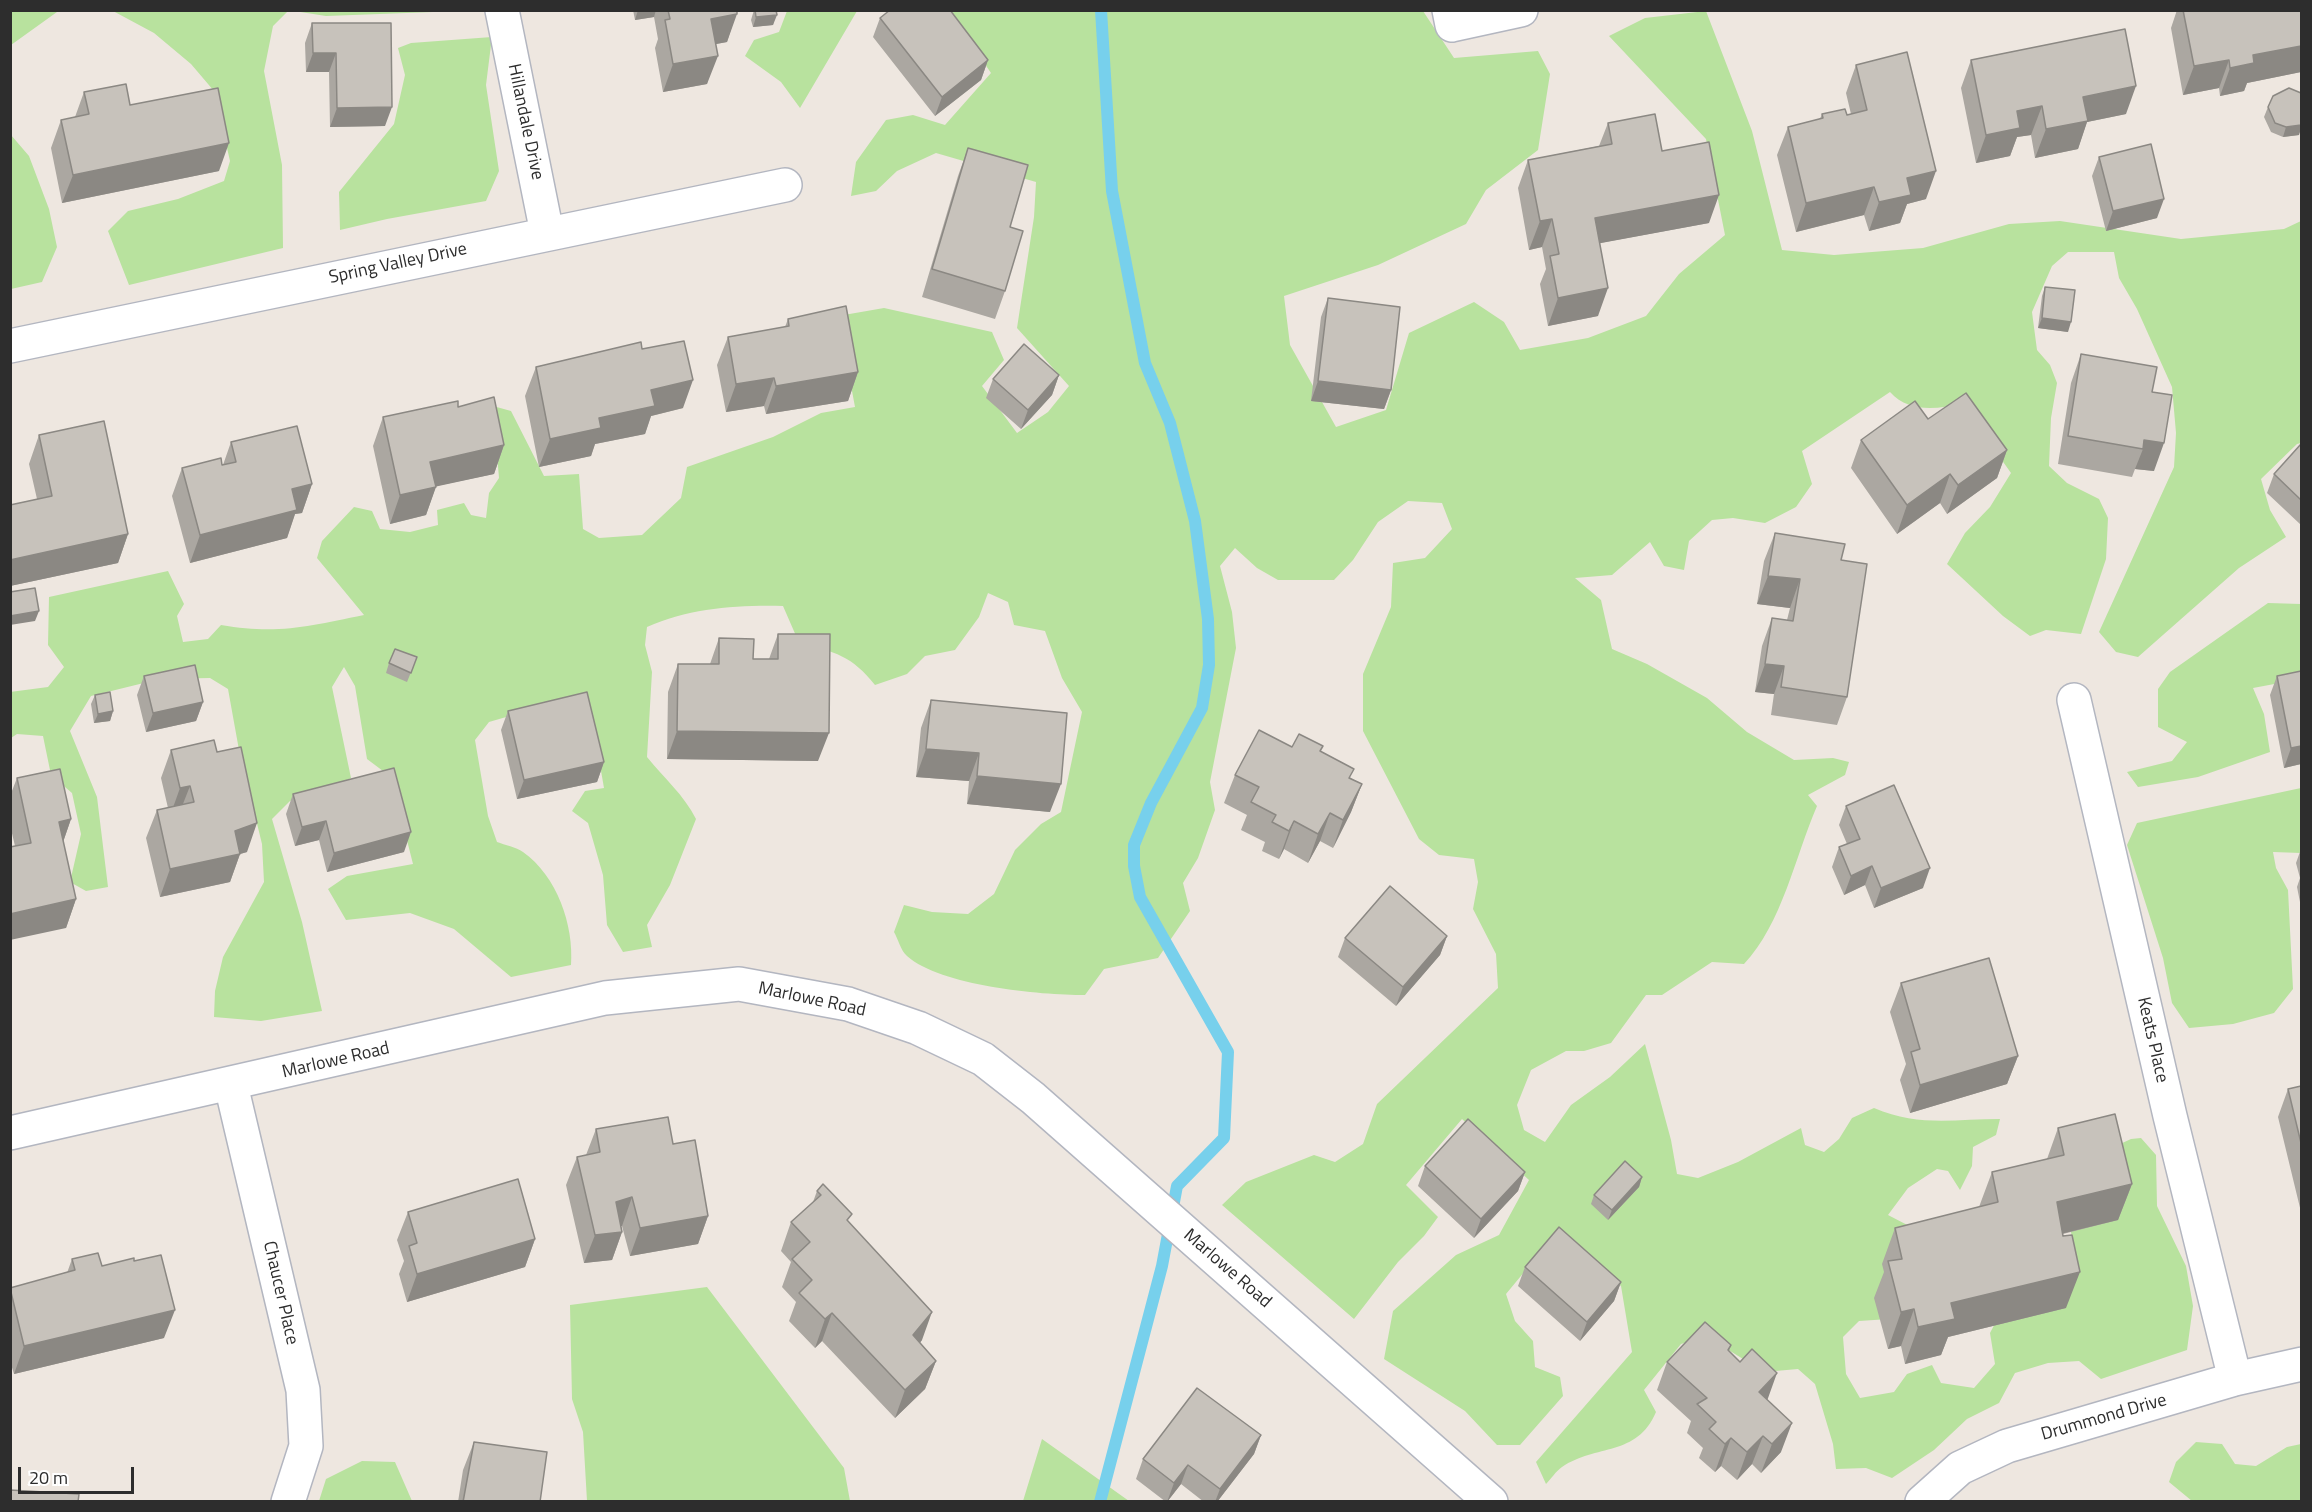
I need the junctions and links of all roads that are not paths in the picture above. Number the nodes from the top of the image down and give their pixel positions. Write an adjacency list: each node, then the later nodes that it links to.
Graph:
1 (502, 10): 5 (street, Hillandale Drive)
2 (1521, 10): 3 (street)
3 (1451, 18)
4 (785, 185): 5 (street, Spring Valley Drive)
5 (547, 233): 6 (street, Spring Valley Drive)
6 (10, 345)
7 (2074, 700): 11 (street, Keats Place)
8 (231, 1085): 9 (street, Marlowe Road); 12 (street, Chaucer Place); 13 (street, Marlowe Road)
9 (10, 1133)
10 (2301, 1364): 11 (street, Drummond Drive)
11 (2235, 1379): 14 (street, Drummond Drive)
12 (288, 1502)
13 (1491, 1502)
14 (1922, 1502)

